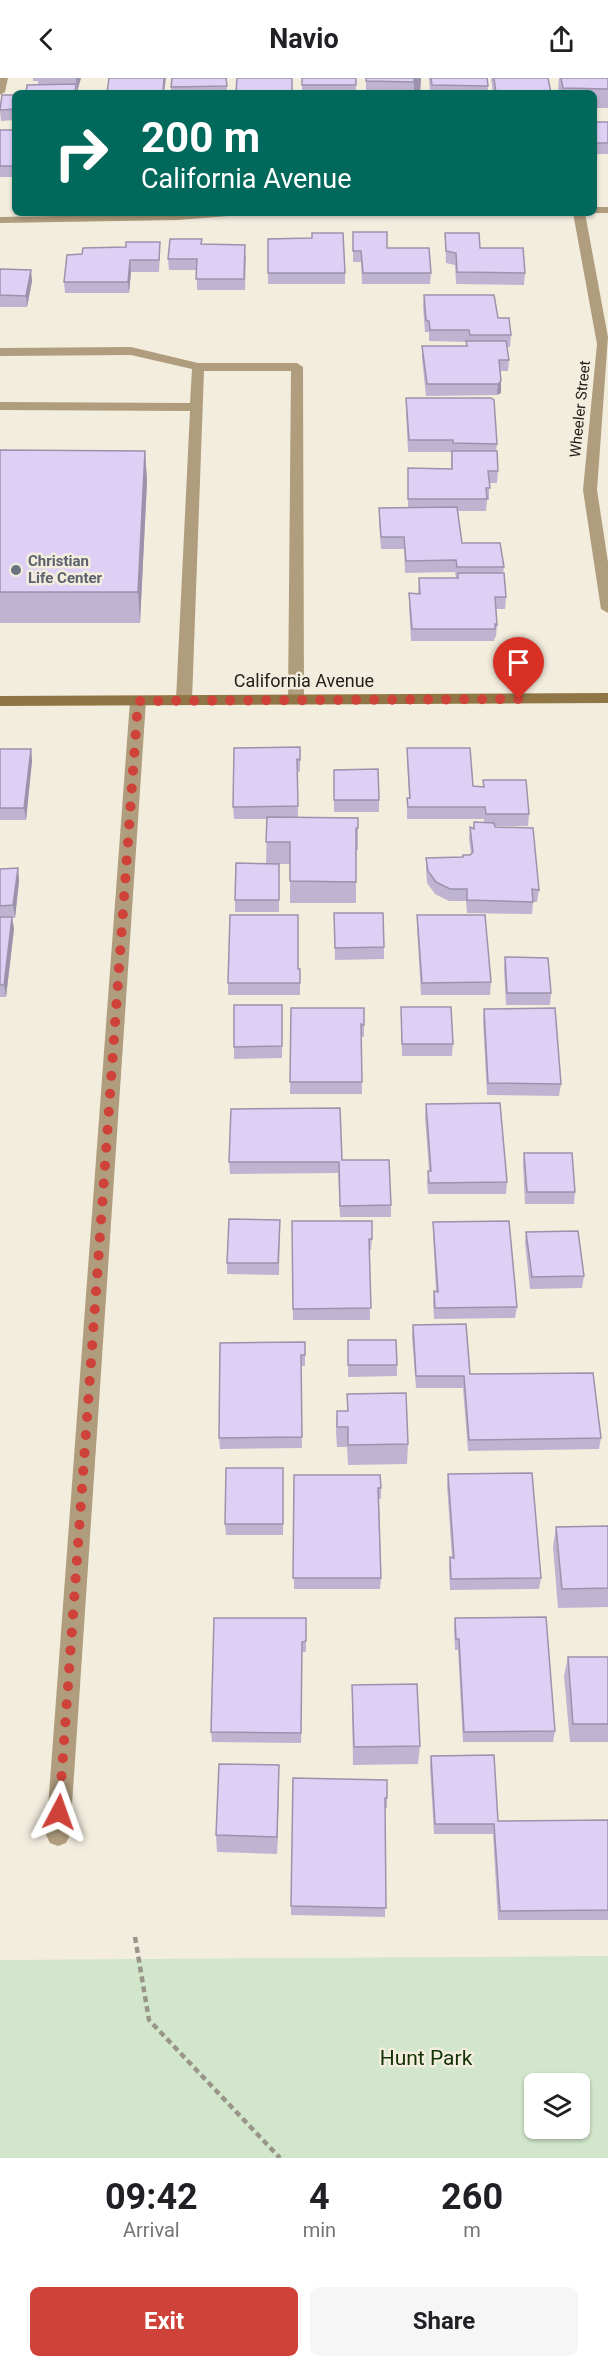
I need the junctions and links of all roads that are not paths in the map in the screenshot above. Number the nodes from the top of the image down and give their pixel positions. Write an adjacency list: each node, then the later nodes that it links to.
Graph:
1 (3, 78): 2 (street)
2 (0, 92)
3 (190, 216): 5 (street)
4 (580, 216): 10 (street, Wheeler Street)
5 (0, 220)
6 (0, 352): 7 (street)
7 (198, 367): 9 (street); 13 (street)
8 (0, 406): 9 (street)
9 (196, 406): 12 (street)
10 (608, 609)
11 (608, 698): 13 (main road, California Avenue)
12 (184, 700): 13 (main road, California Avenue); 15 (main road, California Avenue)
13 (296, 700)
14 (0, 701): 15 (main road, California Avenue)
15 (138, 701): 16 (street)
16 (58, 1835)

